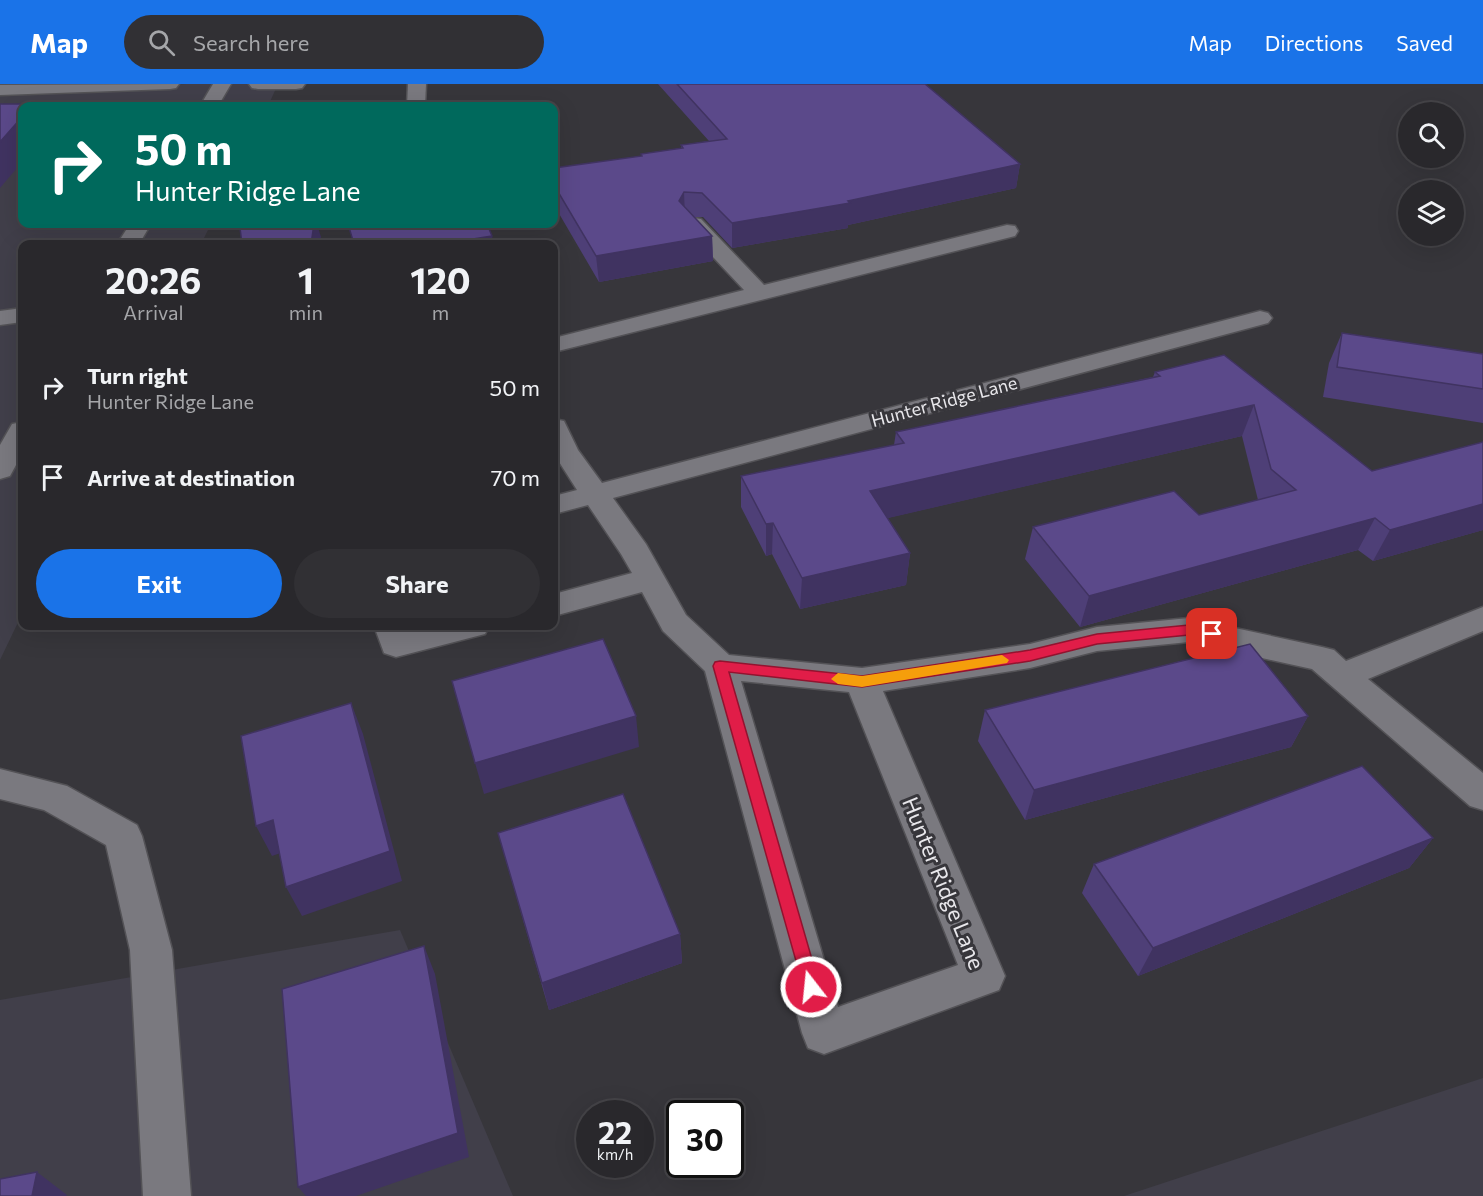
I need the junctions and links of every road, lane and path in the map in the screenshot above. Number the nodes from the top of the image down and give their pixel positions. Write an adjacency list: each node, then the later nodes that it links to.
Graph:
1 (170, 84): 6 (street)
2 (222, 84): 7 (street)
3 (258, 84): 4 (street)
4 (296, 84)
5 (417, 84): 8 (street)
6 (0, 90)
7 (211, 102)
8 (416, 102)
9 (693, 224): 11 (street)
10 (1007, 231): 11 (street)
11 (759, 293): 15 (street)
12 (18, 316): 13 (street)
13 (0, 318)
14 (1260, 318): 19 (street, Hunter Ridge Lane)
15 (558, 344)
16 (18, 437): 18 (street)
17 (558, 438): 19 (street)
18 (0, 470)
19 (594, 492): 20 (street, Hunter Ridge Lane); 21 (street)
20 (558, 504)
21 (651, 579): 22 (street); 26 (street)
22 (558, 603)
23 (1483, 618): 27 (street)
24 (391, 630): 25 (street)
25 (457, 630)
26 (720, 666): 28 (street); 28 (street, Hunter Ridge Lane)
27 (1342, 676): 28 (street); 30 (street)
28 (862, 681)
29 (0, 784): 31 (street)
30 (1478, 784)
31 (167, 1196)

